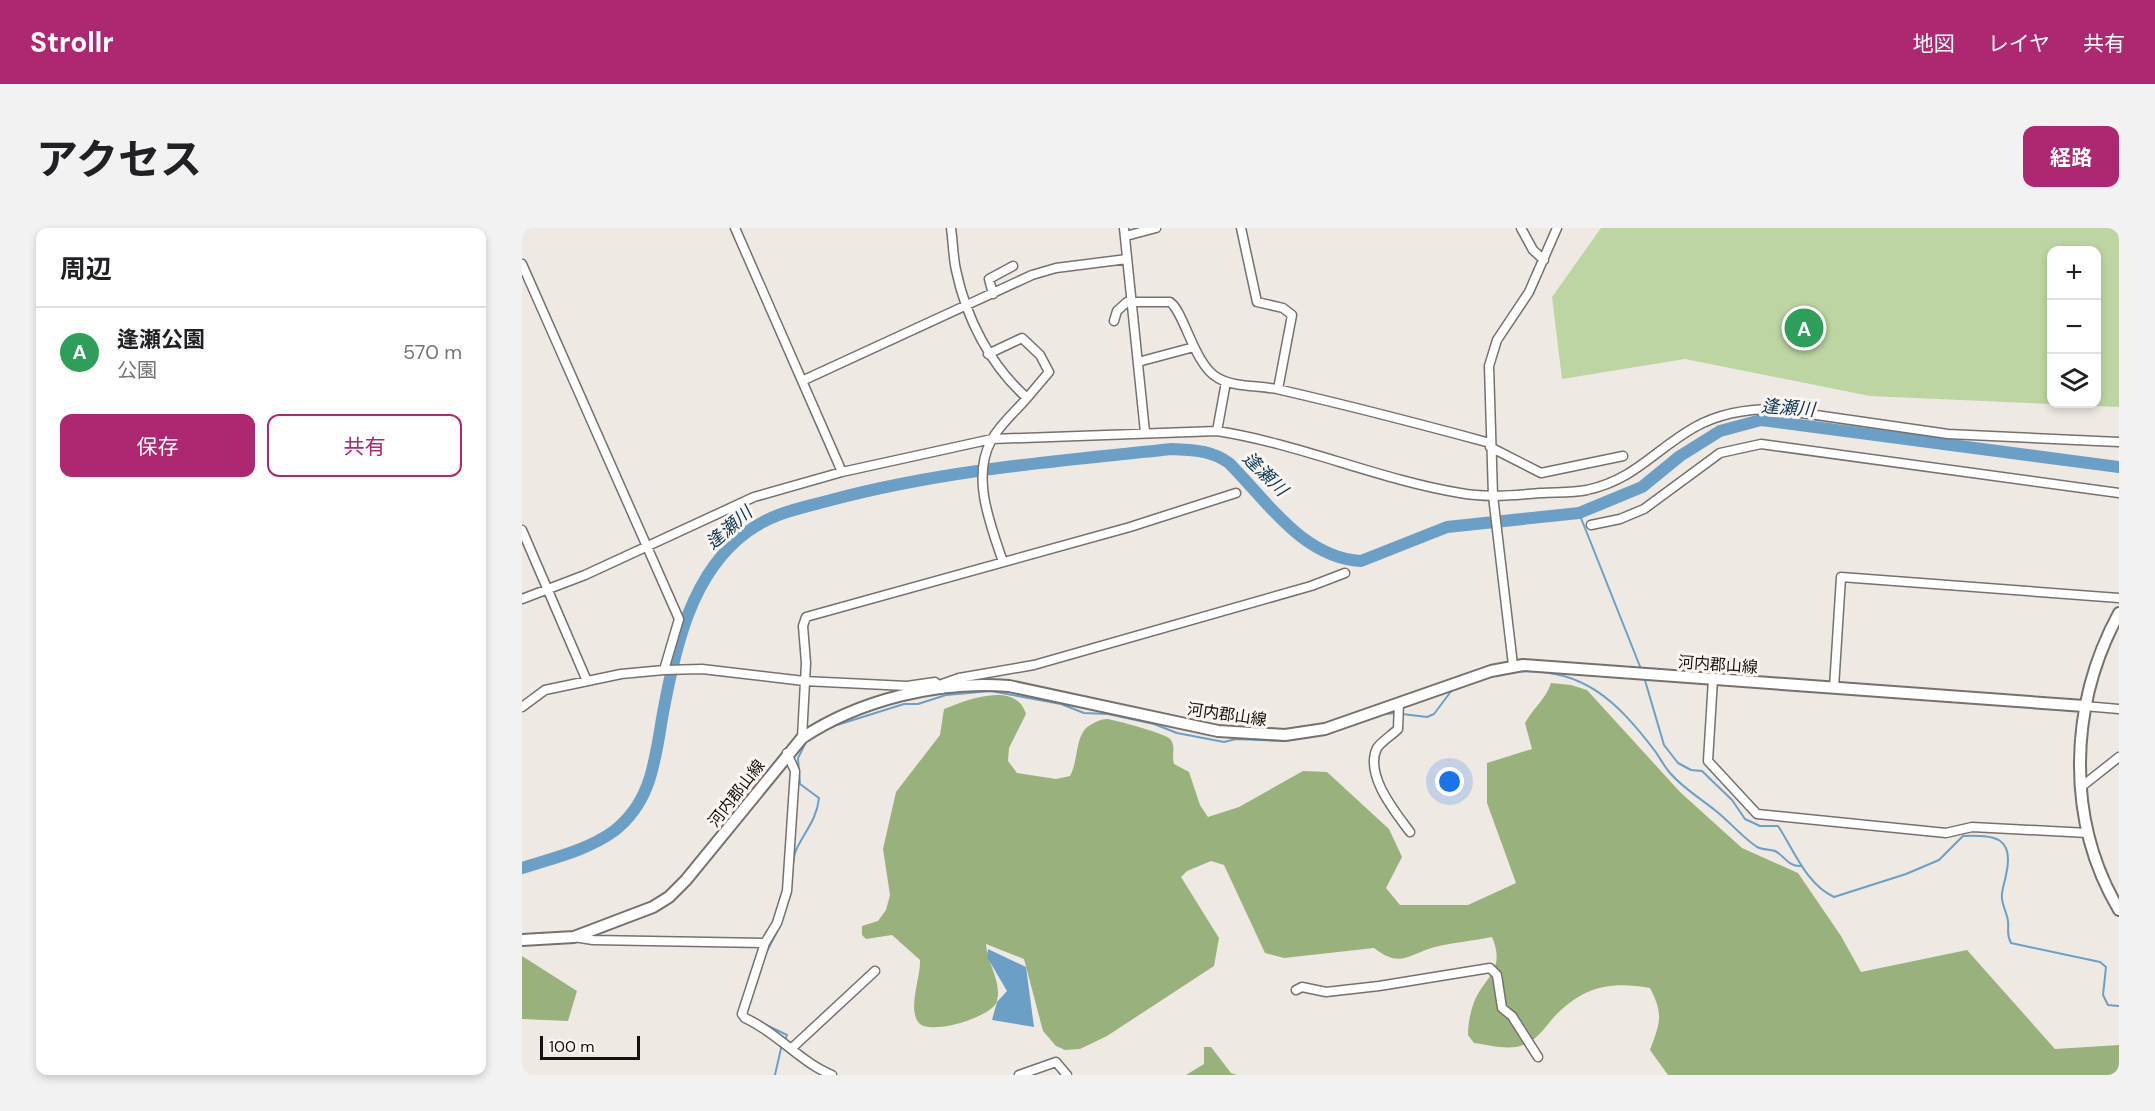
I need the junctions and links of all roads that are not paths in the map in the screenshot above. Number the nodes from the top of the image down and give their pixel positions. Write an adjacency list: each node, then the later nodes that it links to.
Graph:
1 (735, 228): 19 (street)
2 (951, 228): 14 (street)
3 (1156, 228): 7 (street)
4 (1241, 228): 21 (street)
5 (1521, 228): 9 (street)
6 (1557, 228): 9 (street)
7 (1125, 232): 8 (street)
8 (1128, 259): 12 (street); 13 (street)
9 (1544, 260): 27 (street)
10 (522, 264): 35 (street)
11 (1013, 266): 12 (street)
12 (993, 294): 14 (street)
13 (1132, 301): 15 (street); 16 (street); 18 (street)
14 (968, 305): 17 (street); 19 (street)
15 (1114, 321)
16 (1194, 347): 18 (street); 20 (street)
17 (988, 354): 22 (street); 22 (street)
18 (1138, 362): 24 (street)
19 (804, 380): 29 (street)
20 (1226, 382): 21 (street); 23 (street)
21 (1278, 389): 27 (street)
22 (1027, 398): 25 (street)
23 (1217, 431): 24 (street); 32 (street)
24 (1145, 432): 25 (street)
25 (992, 439): 29 (street); 36 (street)
26 (2119, 442): 32 (street)
27 (1490, 445): 28 (street); 32 (street)
28 (1623, 456)
29 (842, 472): 35 (street)
30 (2119, 492): 33 (street)
31 (1236, 493): 36 (street)
32 (1493, 498): 42 (street)
33 (1591, 525)
34 (522, 530): 38 (street)
35 (647, 546): 38 (street); 43 (street)
36 (1003, 562): 46 (street)
37 (1345, 573): 47 (street)
38 (550, 590): 40 (street); 45 (street)
39 (2119, 598): 48 (street)
40 (522, 599)
41 (2118, 615): 50 (main road)
42 (1513, 665): 44 (main road, 河内郡山線); 49 (main road, 河内郡山線)
43 (664, 670): 45 (street); 46 (street)
44 (1713, 679): 48 (main road, 河内郡山線); 58 (street)
45 (587, 681): 51 (street)
46 (804, 681): 47 (street); 53 (street)
47 (940, 687): 49 (main road, 河内郡山線); 53 (main road, 河内郡山線)
48 (1834, 688): 50 (main road, 河内郡山線)
49 (1399, 703): 57 (street)
50 (2084, 706): 52 (street); 56 (main road)
51 (522, 707)
52 (2119, 709)
53 (802, 738): 54 (main road, 河内郡山線)
54 (787, 753): 60 (main road, 河内郡山線); 62 (street)
55 (2119, 758): 56 (street)
56 (2081, 786): 58 (main road)
57 (1410, 832)
58 (2088, 833): 59 (main road)
59 (2119, 910)
60 (574, 937): 61 (main road, 河内郡山線); 62 (street)
61 (522, 940)
62 (765, 943): 65 (street)
63 (875, 971): 65 (street)
64 (1296, 990): 66 (street)
65 (792, 1048): 67 (street)
66 (1538, 1057)
67 (821, 1073): 68 (street)
68 (832, 1075)
69 (1019, 1075): 70 (street)
70 (1067, 1075)

